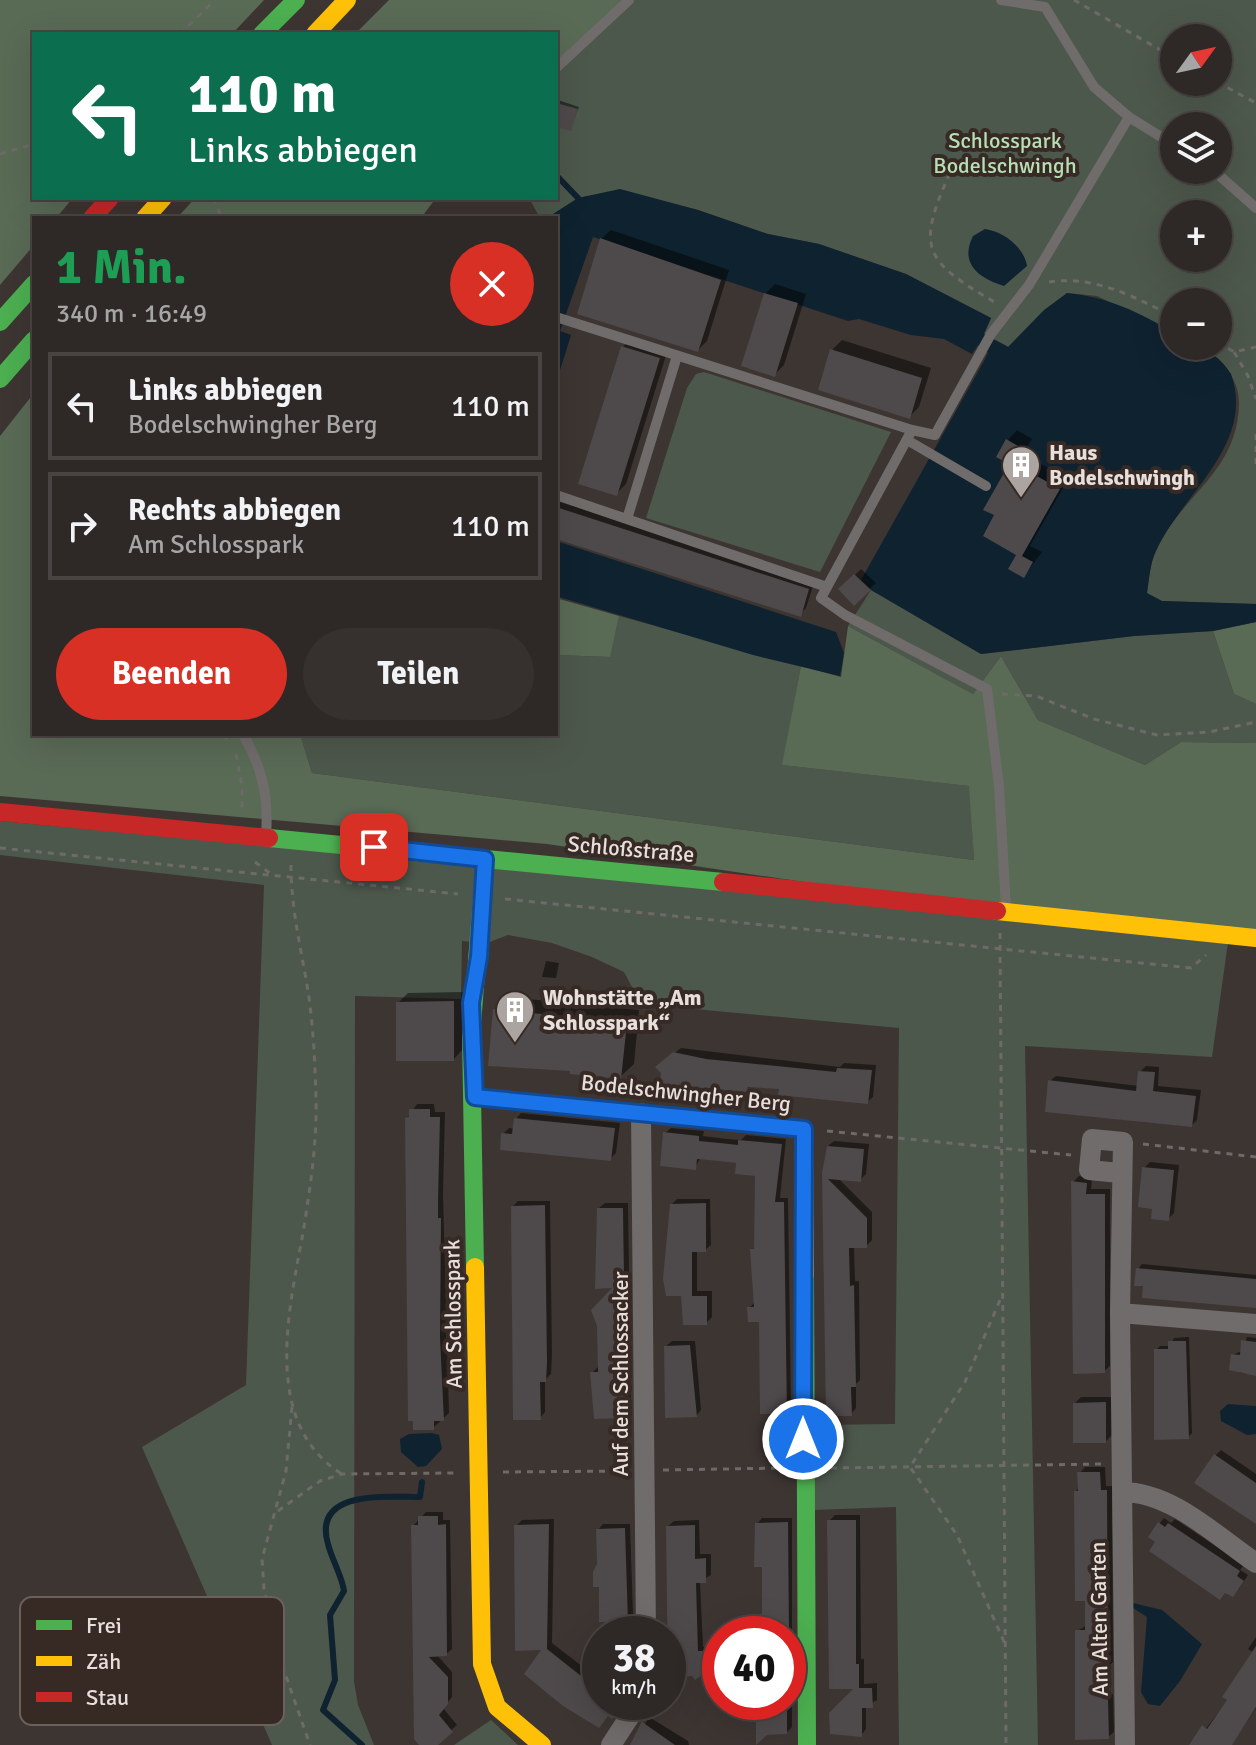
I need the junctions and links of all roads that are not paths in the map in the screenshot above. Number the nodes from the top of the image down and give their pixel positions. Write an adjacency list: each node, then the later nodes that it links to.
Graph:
1 (296, 0): 5 (main road)
2 (347, 0): 6 (main road)
3 (629, 0): 7 (lane)
4 (1001, 0): 8 (lane)
5 (264, 32)
6 (317, 32)
7 (558, 66)
8 (1129, 117): 9 (lane); 22 (lane)
9 (1160, 136)
10 (1229, 184): 13 (lane)
11 (108, 200): 14 (main road)
12 (161, 200): 15 (main road)
13 (1256, 208)
14 (94, 216)
15 (147, 216)
16 (32, 286): 18 (main road)
17 (558, 318): 20 (lane)
18 (0, 322)
19 (32, 342): 21 (main road)
20 (677, 356): 22 (lane); 25 (lane)
21 (0, 379)
22 (910, 435): 23 (lane); 26 (lane)
23 (986, 486)
24 (558, 496): 25 (lane)
25 (627, 519): 26 (lane)
26 (827, 587): 31 (lane)
27 (244, 736): 29 (lane)
28 (0, 812): 29 (main road, Schloßstraße)
29 (266, 837): 30 (main road, Schloßstraße)
30 (485, 859): 31 (main road, Schloßstraße); 33 (main road, Am Schlosspark)
31 (1003, 911): 32 (main road, Schloßstraße)
32 (1256, 938)
33 (475, 1097): 34 (main road, Bodelschwingher Berg); 42 (main road, Am Schlosspark)
34 (641, 1113): 40 (street, Auf dem Schlossacker); 44 (main road, Bodelschwingher Berg)
35 (1120, 1173): 35 (street, Am Alten Garten); 36 (street, Am Alten Garten)
36 (1120, 1313): 37 (street); 38 (street, Am Alten Garten)
37 (1256, 1324)
38 (1122, 1492): 39 (street); 45 (street, Am Alten Garten)
39 (1256, 1563)
40 (646, 1616)
41 (627, 1720): 43 (street)
42 (542, 1745)
43 (611, 1745)
44 (807, 1745)
45 (1125, 1745)

